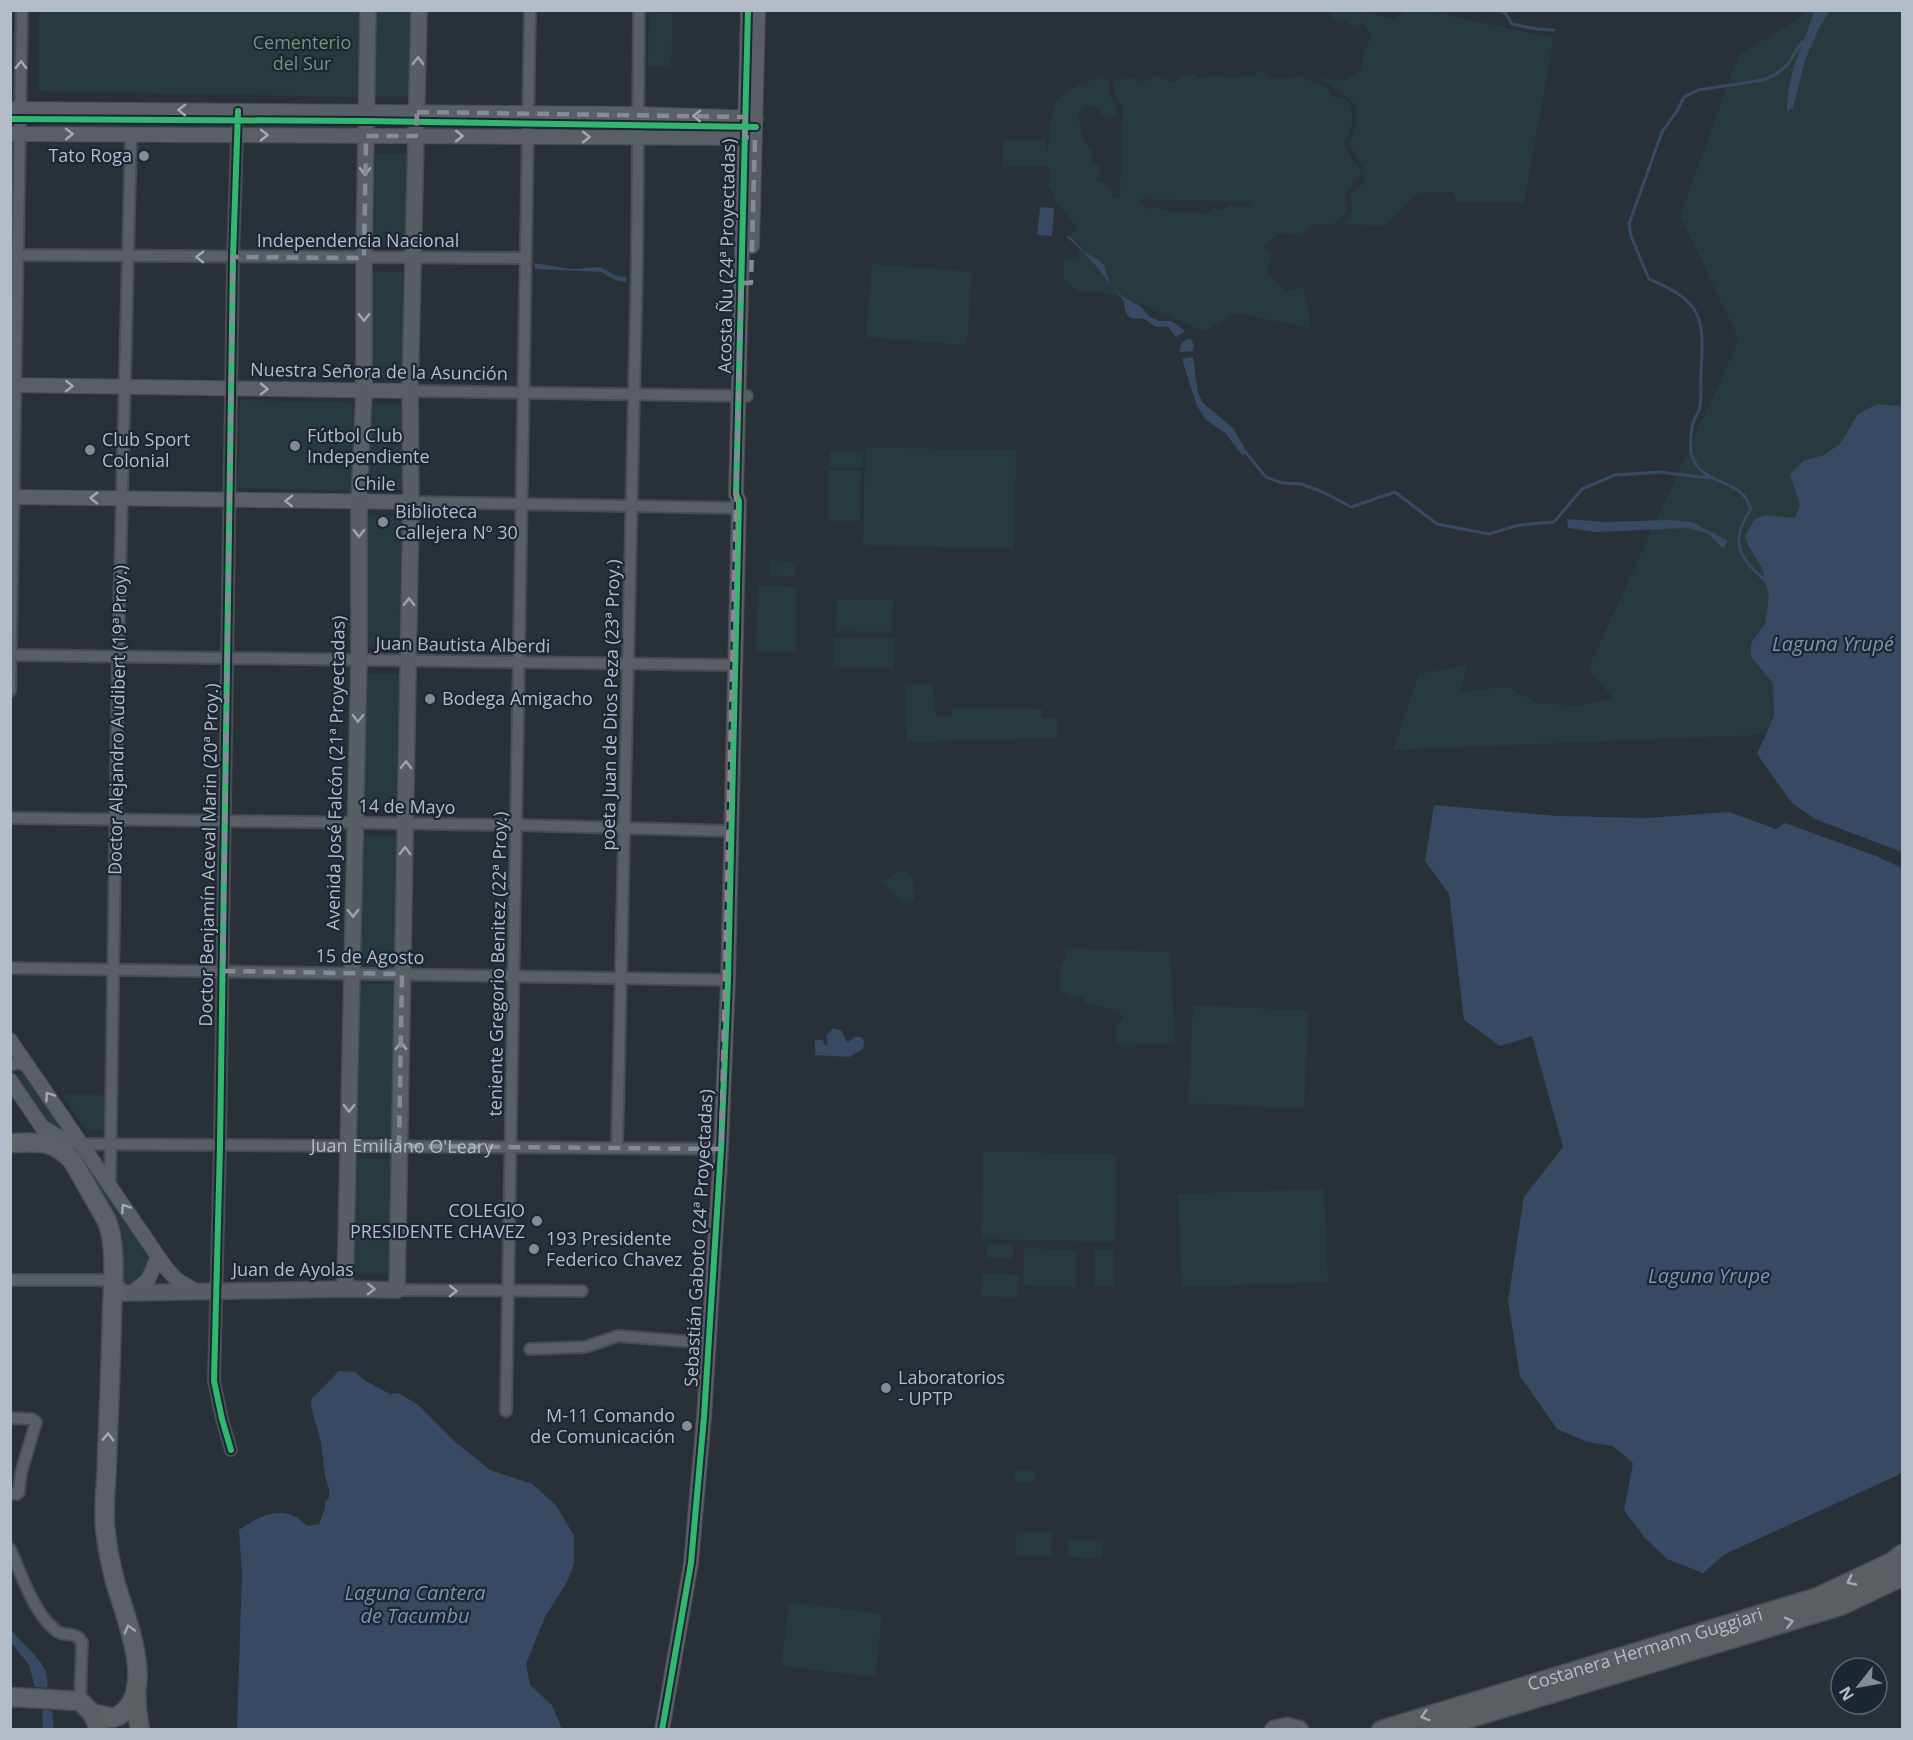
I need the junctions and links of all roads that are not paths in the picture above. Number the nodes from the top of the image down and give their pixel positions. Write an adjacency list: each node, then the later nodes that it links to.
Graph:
1 (22, 10): 8 (street, one-way to 1)
2 (368, 10): 10 (main road, Avenida José Falcón (21ª Proyectadas))
3 (419, 10): 11 (main road, one-way to 3)
4 (530, 10): 12 (street, teniente Gregorio Benitez (22ª Proy.))
5 (639, 10): 13 (street, poeta Juan de Dios Peza (23ª Proy.))
6 (748, 10): 14 (street, Acosta Ñu (24ª Proyectadas))
7 (758, 10): 14 (street, Acosta Ñu (24ª Proyectadas))
8 (16, 109): 9 (street, one-way to 8); 15 (street)
9 (238, 111): 10 (street); 17 (street, Doctor Benjamín Aceval Marin (20ª Proy.))
10 (366, 112): 11 (street); 18 (main road, Avenida José Falcón (21ª Proyectadas))
11 (417, 112): 12 (street); 19 (main road)
12 (528, 113): 13 (street); 20 (street, teniente Gregorio Benitez (22ª Proy.))
13 (638, 114): 14 (street, one-way to 13); 22 (street, poeta Juan de Dios Peza (23ª Proy.))
14 (751, 117): 21 (street, Acosta Ñu (24ª Proyectadas))
15 (16, 134): 16 (street, one-way to 16); 23 (street)
16 (131, 135): 17 (street); 24 (street, Doctor Alejandro Audibert (19ª Proy.))
17 (237, 135): 18 (street, one-way to 18); 25 (street, Doctor Benjamín Aceval Marin (20ª Proy.))
18 (366, 136): 19 (street); 26 (main road, Avenida José Falcón (21ª Proyectadas), one-way to 26)
19 (416, 136): 20 (street, one-way to 20); 27 (main road)
20 (527, 137): 22 (street, one-way to 22); 28 (street, teniente Gregorio Benitez (22ª Proy.))
21 (750, 137): 22 (street); 36 (street, Acosta Ñu (24ª Proyectadas))
22 (637, 138): 35 (street, poeta Juan de Dios Peza (23ª Proy.))
23 (14, 255): 24 (street, Independencia Nacional); 29 (street)
24 (128, 256): 25 (street, Independencia Nacional, one-way to 24); 30 (street, Doctor Alejandro Audibert (19ª Proy.))
25 (233, 257): 26 (street, Independencia Nacional); 31 (street, Doctor Benjamín Aceval Marin (20ª Proy.))
26 (364, 258): 27 (street, Independencia Nacional); 32 (main road, Avenida José Falcón (21ª Proyectadas), one-way to 32)
27 (414, 258): 28 (street, Independencia Nacional); 33 (main road)
28 (525, 258): 34 (street, teniente Gregorio Benitez (22ª Proy.))
29 (13, 385): 30 (street, Nuestra Señora de la Asunción, one-way to 30); 37 (street)
30 (126, 387): 31 (street, Nuestra Señora de la Asunción); 38 (street, Doctor Alejandro Audibert (19ª Proy.))
31 (231, 388): 32 (street, Nuestra Señora de la Asunción, one-way to 32); 39 (street, Doctor Benjamín Aceval Marin (20ª Proy.))
32 (364, 390): 33 (street, Nuestra Señora de la Asunción); 40 (main road, Avenida José Falcón (21ª Proyectadas))
33 (410, 391): 34 (street, Nuestra Señora de la Asunción); 41 (main road)
34 (525, 393): 35 (street, Nuestra Señora de la Asunción); 42 (street, teniente Gregorio Benitez (22ª Proy.))
35 (634, 394): 36 (street, Nuestra Señora de la Asunción); 44 (street, poeta Juan de Dios Peza (23ª Proy.))
36 (743, 396): 43 (street, Acosta Ñu (24ª Proyectadas))
37 (12, 497): 38 (street, Chile, one-way to 37); 45 (street)
38 (124, 499): 39 (street, Chile); 46 (street, Doctor Alejandro Audibert (19ª Proy.))
39 (230, 500): 40 (street, Chile, one-way to 39); 47 (street, Doctor Benjamín Aceval Marin (20ª Proy.))
40 (359, 501): 41 (street, Chile); 48 (main road, Avenida José Falcón (21ª Proyectadas), one-way to 48)
41 (411, 502): 42 (street, Chile); 49 (main road, one-way to 41)
42 (523, 504): 44 (street, Chile); 50 (street, teniente Gregorio Benitez (22ª Proy.))
43 (739, 505): 44 (street, Chile); 52 (street)
44 (632, 506): 51 (street, poeta Juan de Dios Peza (23ª Proy.))
45 (11, 654): 46 (street, Juan Bautista Alberdi); 53 (street)
46 (118, 656): 47 (street, Juan Bautista Alberdi); 55 (street, Doctor Alejandro Audibert (19ª Proy.))
47 (227, 658): 48 (street, Juan Bautista Alberdi); 56 (street, Doctor Benjamín Aceval Marin (20ª Proy.))
48 (359, 660): 49 (street, Juan Bautista Alberdi); 57 (main road, Avenida José Falcón (21ª Proyectadas), one-way to 57)
49 (408, 660): 50 (street, Juan Bautista Alberdi); 58 (main road, one-way to 49)
50 (520, 662): 51 (street, Juan Bautista Alberdi); 59 (street, teniente Gregorio Benitez (22ª Proy.))
51 (628, 664): 52 (street, Juan Bautista Alberdi); 60 (street, poeta Juan de Dios Peza (23ª Proy.))
52 (734, 665): 61 (street, Sebastián Gaboto (24ª Proyectadas))
53 (10, 691)
54 (10, 818): 55 (street, 14 de Mayo)
55 (116, 820): 56 (street, 14 de Mayo); 63 (street, Doctor Alejandro Audibert (19ª Proy.))
56 (225, 821): 57 (street, 14 de Mayo); 64 (street, Doctor Benjamín Aceval Marin (20ª Proy.))
57 (355, 823): 58 (street, 14 de Mayo); 65 (main road, Avenida José Falcón (21ª Proyectadas), one-way to 65)
58 (405, 824): 59 (street, 14 de Mayo); 66 (main road, one-way to 58)
59 (517, 825): 60 (street, 14 de Mayo); 67 (street, teniente Gregorio Benitez (22ª Proy.))
60 (624, 827): 61 (street, 14 de Mayo); 68 (street, poeta Juan de Dios Peza (23ª Proy.))
61 (732, 831): 69 (street, Sebastián Gaboto (24ª Proyectadas))
62 (10, 968): 63 (street, 15 de Agosto)
63 (114, 969): 64 (street, 15 de Agosto); 75 (street, Doctor Alejandro Audibert (19ª Proy.))
64 (223, 971): 65 (street, 15 de Agosto); 76 (street, Doctor Benjamín Aceval Marin (20ª Proy.))
65 (352, 973): 66 (street, 15 de Agosto); 77 (main road, Avenida José Falcón (21ª Proyectadas), one-way to 77)
66 (402, 974): 67 (street, 15 de Agosto); 78 (main road, one-way to 66)
67 (514, 976): 68 (street, 15 de Agosto); 79 (street, teniente Gregorio Benitez (22ª Proy.))
68 (621, 977): 69 (street, 15 de Agosto); 80 (street, poeta Juan de Dios Peza (23ª Proy.))
69 (728, 980): 81 (street, Sebastián Gaboto (24ª Proyectadas))
70 (10, 1040): 72 (street)
71 (10, 1065): 72 (street)
72 (29, 1067): 82 (street, one-way to 72)
73 (11, 1081): 82 (street)
74 (10, 1143): 82 (main road)
75 (111, 1144): 76 (street, Juan Emiliano O'Leary); 82 (street, Juan Emiliano O'Leary); 83 (street, Doctor Alejandro Audibert (19ª Proy.))
76 (220, 1145): 77 (street, Juan Emiliano O'Leary); 88 (street, Doctor Benjamín Aceval Marin (20ª Proy.))
77 (348, 1146): 78 (street, Juan Emiliano O'Leary); 87 (main road, Avenida José Falcón (21ª Proyectadas))
78 (399, 1146): 79 (street, Juan Emiliano O'Leary); 89 (main road)
79 (511, 1147): 80 (street, Juan Emiliano O'Leary); 92 (street, teniente Gregorio Benitez (22ª Proy.))
80 (617, 1148): 81 (street, Juan Emiliano O'Leary)
81 (721, 1149): 93 (street, Sebastián Gaboto (24ª Proyectadas))
82 (77, 1152): 83 (street); 86 (main road)
83 (110, 1184): 84 (street, one-way to 83)
84 (158, 1257): 86 (street); 90 (street)
85 (10, 1280): 86 (street, Juan de Ayolas)
86 (124, 1288): 90 (main road, Juan de Ayolas); 102 (main road, one-way to 86)
87 (345, 1289): 88 (main road, Juan de Ayolas); 89 (main road, Juan de Ayolas, one-way to 89)
88 (218, 1290): 90 (main road, Juan de Ayolas); 97 (street, Doctor Benjamín Aceval Marin (20ª Proy.))
89 (397, 1290): 92 (street, Juan de Ayolas, one-way to 92)
90 (196, 1291)
91 (582, 1291): 92 (street, Juan de Ayolas)
92 (508, 1292): 95 (street, teniente Gregorio Benitez (22ª Proy.))
93 (708, 1343): 94 (street); 106 (street, Sebastián Gaboto (24ª Proyectadas))
94 (530, 1349)
95 (506, 1411)
96 (10, 1418): 98 (street)
97 (231, 1450)
98 (10, 1493)
99 (10, 1549): 104 (street)
100 (1902, 1554): 109 (highway, Costanera Hermann Guggiari, one-way to 109)
101 (1902, 1575): 110 (highway, Costanera Hermann Guggiari, one-way to 101)
102 (136, 1686): 104 (main road); 105 (highway)
103 (10, 1697): 104 (main road)
104 (91, 1715)
105 (140, 1730)
106 (662, 1730)
107 (1274, 1730): 108 (highway)
108 (1299, 1730)
109 (1381, 1730)
110 (1431, 1730)

